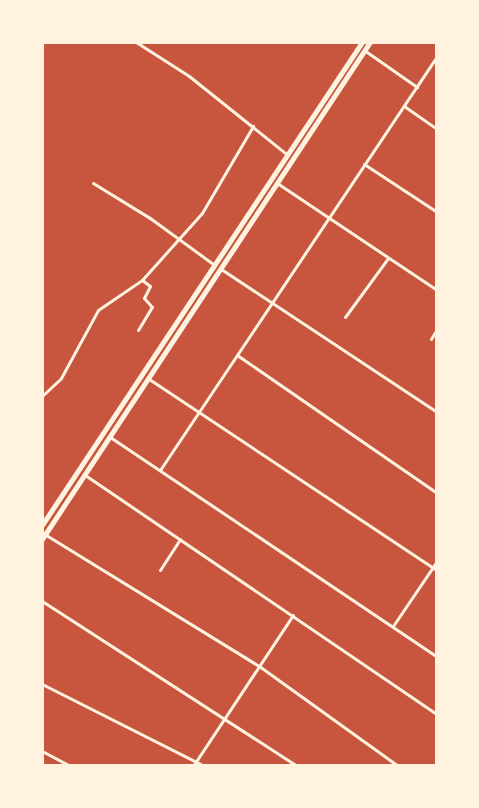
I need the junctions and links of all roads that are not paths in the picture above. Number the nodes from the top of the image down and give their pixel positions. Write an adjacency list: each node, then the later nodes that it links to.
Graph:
1 (136, 42): 8 (street)
2 (370, 42): 4 (main road)
3 (360, 44): 4 (street); 10 (main road)
4 (365, 50): 6 (street); 13 (main road)
5 (437, 56): 6 (street)
6 (417, 87): 7 (street)
7 (403, 106): 9 (street); 11 (street)
8 (253, 126): 10 (street); 16 (street)
9 (437, 129)
10 (285, 153): 18 (main road)
11 (364, 164): 14 (street); 15 (street)
12 (93, 183): 16 (street)
13 (277, 183): 15 (street); 19 (main road)
14 (437, 212)
15 (328, 218): 17 (street); 22 (street)
16 (177, 238): 18 (street); 20 (street)
17 (388, 258): 21 (street); 23 (street)
18 (213, 264): 33 (main road)
19 (220, 269): 22 (street); 28 (main road)
20 (142, 280): 25 (street); 29 (street)
21 (437, 290)
22 (272, 302): 27 (street); 31 (street)
23 (345, 317)
24 (437, 329): 26 (street)
25 (138, 330)
26 (431, 339)
27 (237, 355): 30 (street); 37 (street)
28 (148, 378): 30 (street); 32 (main road)
29 (42, 396)
30 (200, 410): 35 (street); 42 (street)
31 (437, 412)
32 (110, 437): 34 (main road); 35 (street)
33 (93, 443): 34 (main road); 38 (main road)
34 (102, 449): 36 (main road)
35 (160, 470): 47 (street)
36 (85, 475): 39 (main road); 40 (street)
37 (437, 493)
38 (42, 525)
39 (43, 537): 49 (street)
40 (180, 539): 43 (street); 46 (street)
41 (437, 561): 42 (street)
42 (433, 567): 44 (street); 47 (street)
43 (160, 570)
44 (437, 570)
45 (42, 601): 52 (street)
46 (293, 615): 49 (street); 51 (street)
47 (393, 626): 48 (street)
48 (437, 657)
49 (259, 666): 52 (street); 59 (street)
50 (42, 684): 54 (street)
51 (437, 714)
52 (225, 717): 54 (street); 58 (street)
53 (42, 751): 55 (street)
54 (196, 761): 56 (street); 57 (street)
55 (70, 766)
56 (193, 766)
57 (204, 766)
58 (297, 766)
59 (398, 766)

